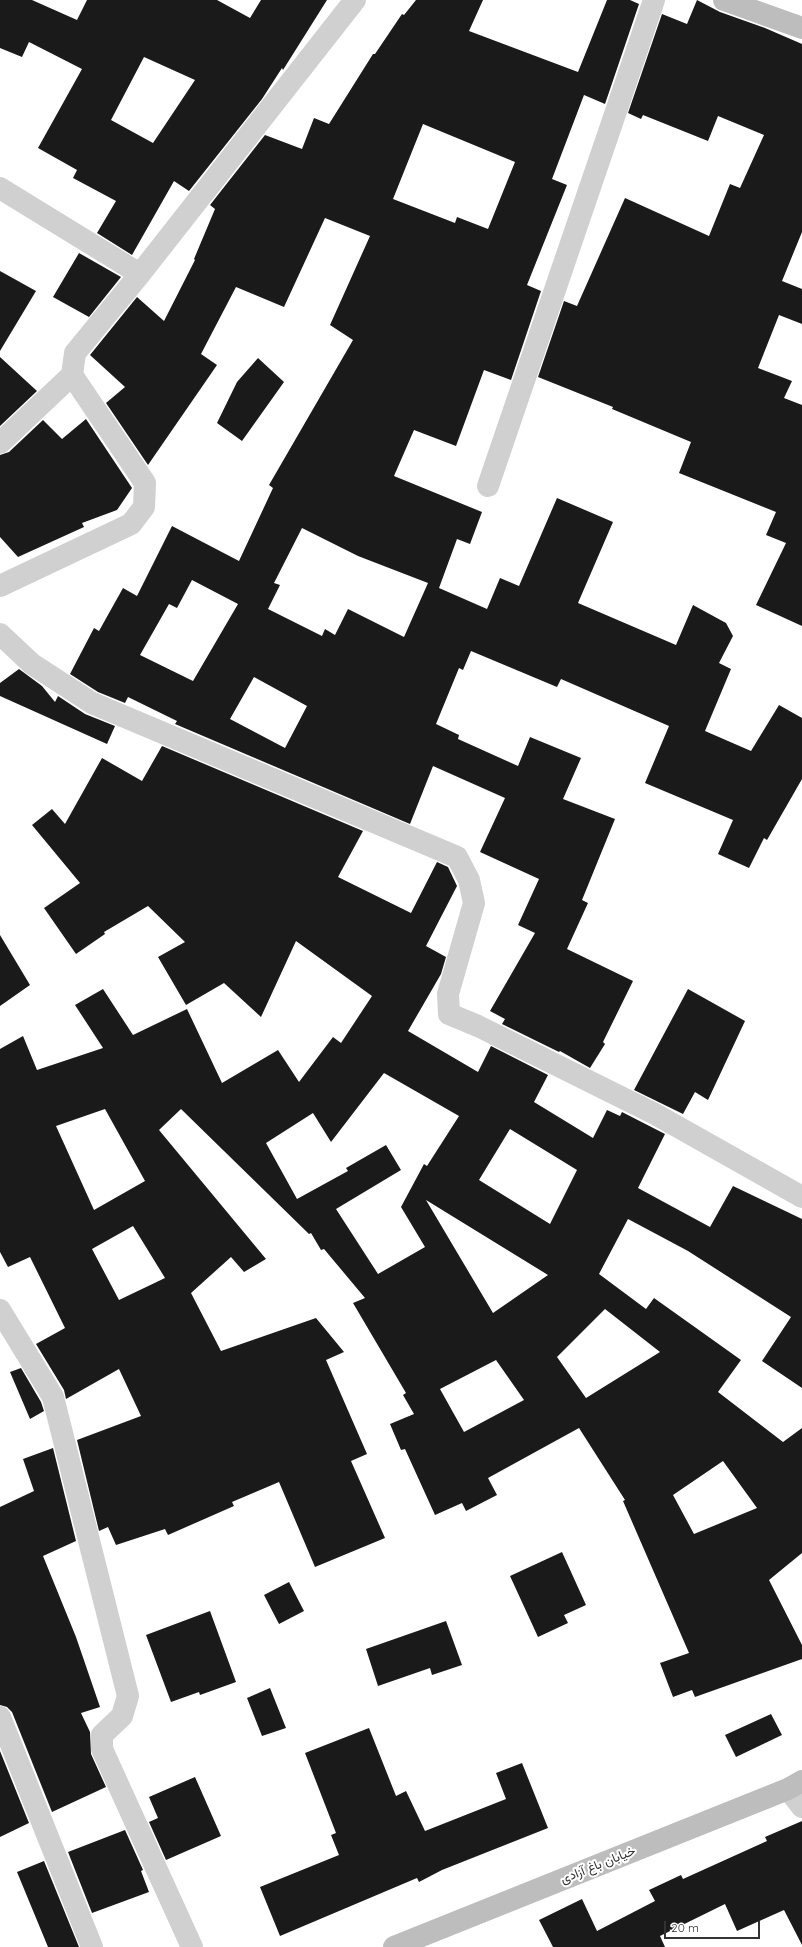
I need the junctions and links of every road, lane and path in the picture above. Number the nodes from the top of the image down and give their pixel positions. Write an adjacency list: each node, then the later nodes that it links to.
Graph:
1 (355, 0): 6 (street)
2 (654, 0): 9 (street)
3 (724, 0): 4 (street)
4 (802, 28)
5 (0, 188): 6 (street)
6 (140, 274): 7 (street)
7 (72, 375): 8 (street); 10 (street)
8 (0, 444)
9 (488, 486)
10 (0, 586)
11 (0, 634): 12 (street)
12 (802, 1197)
13 (0, 1310): 19 (street)
14 (0, 1717): 18 (street)
15 (795, 1785): 16 (street); 17 (street, خیابان باغ آزادی)
16 (802, 1807)
17 (416, 1943): 20 (street, خیابان باغ آزادی)
18 (92, 1947)
19 (192, 1947)
20 (394, 1947)

